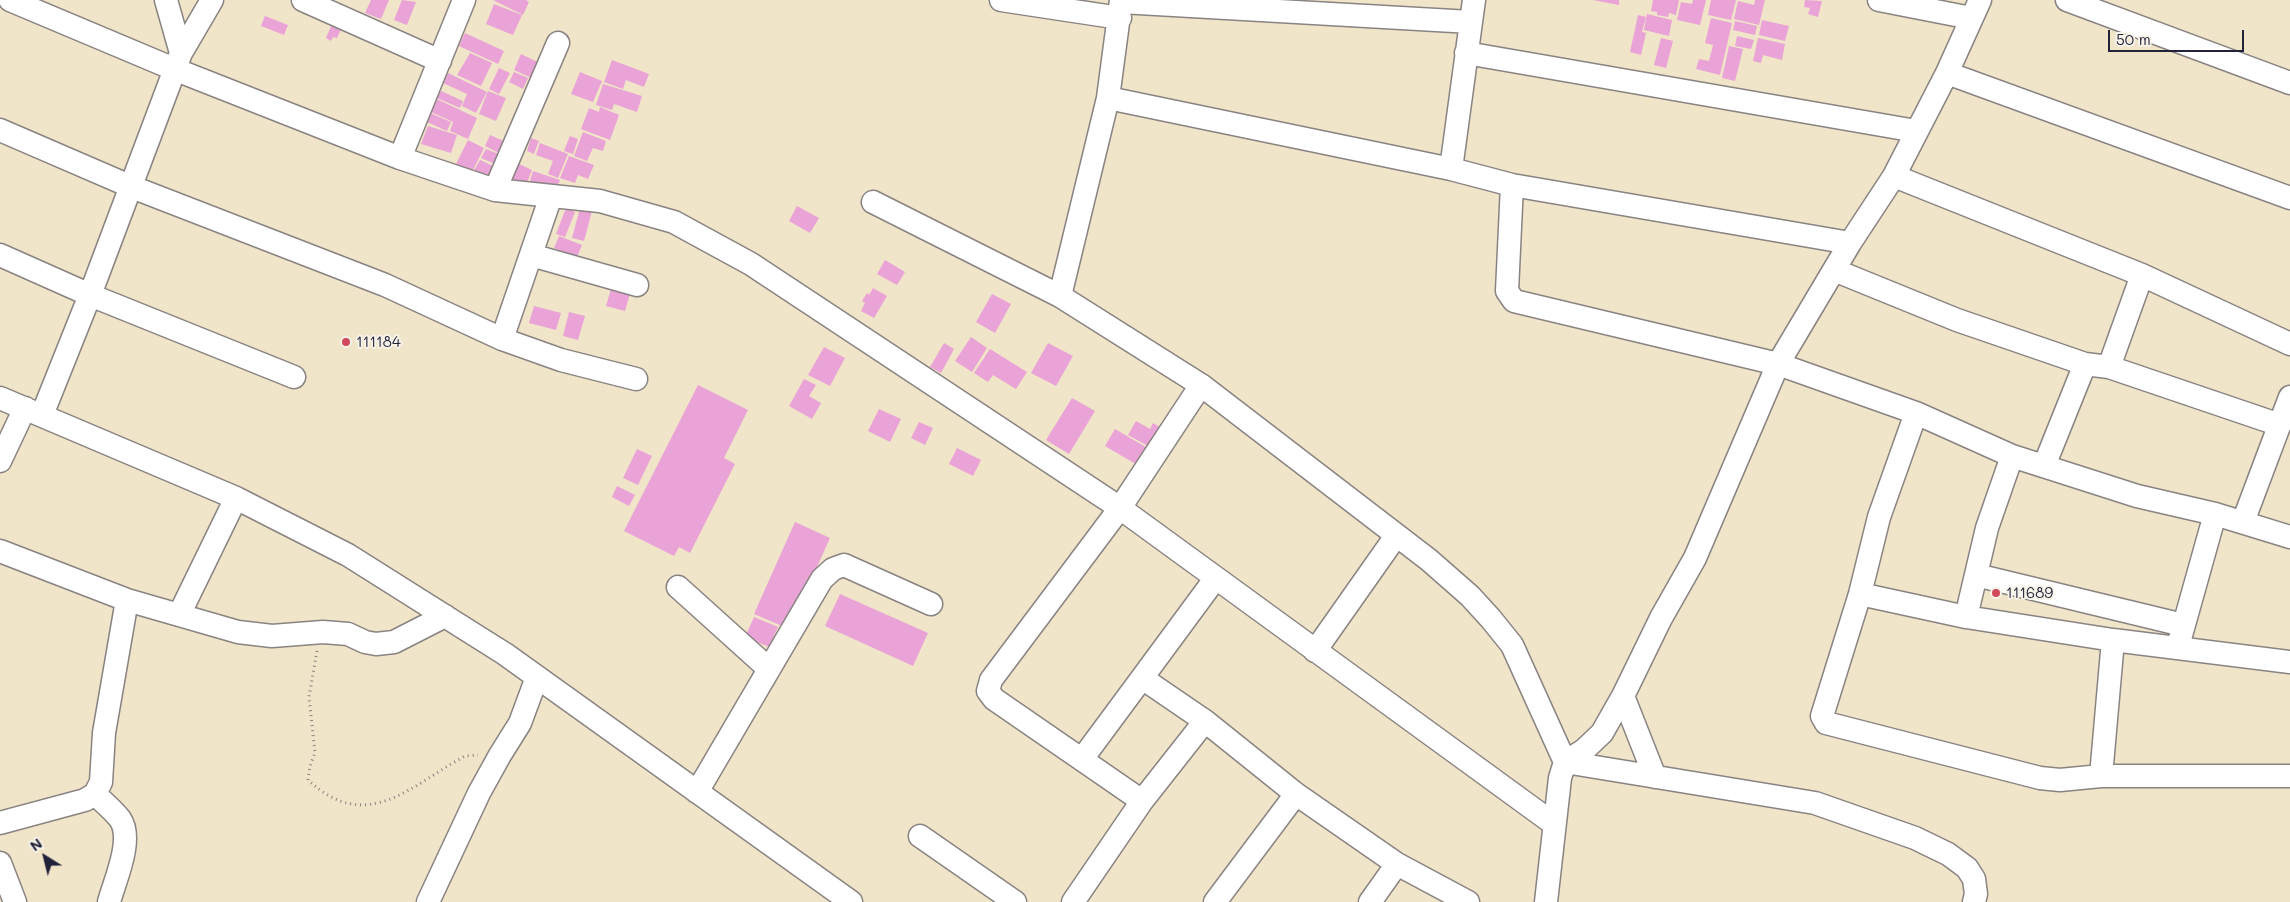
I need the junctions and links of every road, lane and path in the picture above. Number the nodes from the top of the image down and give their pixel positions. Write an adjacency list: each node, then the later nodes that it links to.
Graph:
1 (10, 0): 15 (street)
2 (166, 0): 15 (street)
3 (212, 0): 15 (street)
4 (303, 0): 16 (street)
5 (464, 0): 16 (street)
6 (1001, 0): 10 (street)
7 (1474, 0): 12 (street)
8 (1879, 0): 11 (street)
9 (2067, 0): 18 (street)
10 (1121, 7): 12 (street); 19 (street)
11 (1975, 9): 17 (street)
12 (1471, 22): 14 (street)
13 (558, 43): 27 (street)
14 (1466, 53): 21 (street); 23 (street)
15 (178, 61): 22 (street); 26 (street)
16 (440, 61): 22 (street)
17 (1947, 73): 21 (street); 29 (street)
18 (2290, 83)
19 (1108, 98): 23 (street); 38 (street)
20 (0, 130): 26 (street)
21 (1916, 130): 24 (street)
22 (400, 158): 27 (street)
23 (1451, 169): 25 (street)
24 (1894, 176): 31 (street); 35 (street)
25 (1512, 185): 31 (street); 41 (street)
26 (132, 187): 37 (street); 39 (street)
27 (495, 190): 28 (street)
28 (551, 196): 33 (street); 56 (street)
29 (2290, 198)
30 (873, 202): 38 (street)
31 (1850, 243): 34 (street)
32 (0, 255): 37 (street)
33 (530, 255): 36 (street); 39 (street)
34 (1834, 270): 41 (street); 42 (street)
35 (2142, 275): 40 (street); 43 (street)
36 (638, 285)
37 (90, 295): 44 (street); 49 (street)
38 (1060, 296): 46 (street)
39 (502, 339): 45 (street)
40 (2290, 344)
41 (1778, 364): 50 (street); 80 (street)
42 (2085, 364): 43 (street); 54 (street)
43 (2109, 367): 51 (street)
44 (294, 378)
45 (636, 379)
46 (1201, 385): 56 (street); 59 (street)
47 (0, 398): 49 (street)
48 (2290, 398): 51 (street)
49 (33, 411): 53 (street); 55 (street)
50 (1916, 413): 52 (street); 65 (street)
51 (2280, 425): 58 (street)
52 (2012, 456): 54 (street); 62 (street)
53 (0, 462)
54 (2044, 466): 57 (street)
55 (236, 498): 68 (street); 69 (street)
56 (1120, 508): 63 (street); 83 (street)
57 (2215, 514): 58 (street); 71 (street)
58 (2243, 522): 60 (street)
59 (1396, 536): 75 (street); 84 (street)
60 (2290, 536)
61 (0, 551): 66 (street)
62 (1976, 575): 70 (street); 71 (street)
63 (1215, 579): 75 (street); 79 (street)
64 (678, 587): 77 (street)
65 (1860, 594): 70 (street); 85 (street)
66 (127, 600): 68 (street); 89 (street)
67 (932, 604): 77 (street)
68 (179, 615): 72 (street)
69 (445, 616): 72 (street); 78 (street)
70 (1966, 617): 73 (street)
71 (2183, 625): 74 (street)
72 (323, 632): 82 (path)
73 (2113, 640): 74 (street); 85 (street)
74 (2178, 647): 76 (street)
75 (1315, 651): 93 (street)
76 (2290, 662)
77 (769, 669): 88 (street)
78 (537, 677): 82 (street); 88 (street)
79 (1142, 678): 81 (street); 83 (street)
80 (1622, 696): 84 (street); 87 (street)
81 (1204, 721): 90 (street); 91 (street)
82 (500, 755): 100 (street)
83 (1082, 759): 91 (street)
84 (1565, 762): 87 (street); 93 (street)
85 (2101, 776): 86 (street)
86 (2290, 776)
87 (1655, 777): 107 (street)
88 (697, 792): 97 (street)
89 (95, 794): 92 (street); 99 (street)
90 (1296, 794): 96 (street); 103 (street)
91 (1142, 801): 102 (street)
92 (0, 822)
93 (1554, 824): 106 (street)
94 (920, 836): 101 (street)
95 (0, 863): 98 (street)
96 (1397, 864): 104 (street); 105 (street)
97 (842, 899)
98 (15, 902)
99 (109, 902)
100 (428, 902)
101 (1015, 902)
102 (1073, 902)
103 (1214, 902)
104 (1370, 902)
105 (1468, 902)
106 (1546, 902)
107 (1974, 902)

